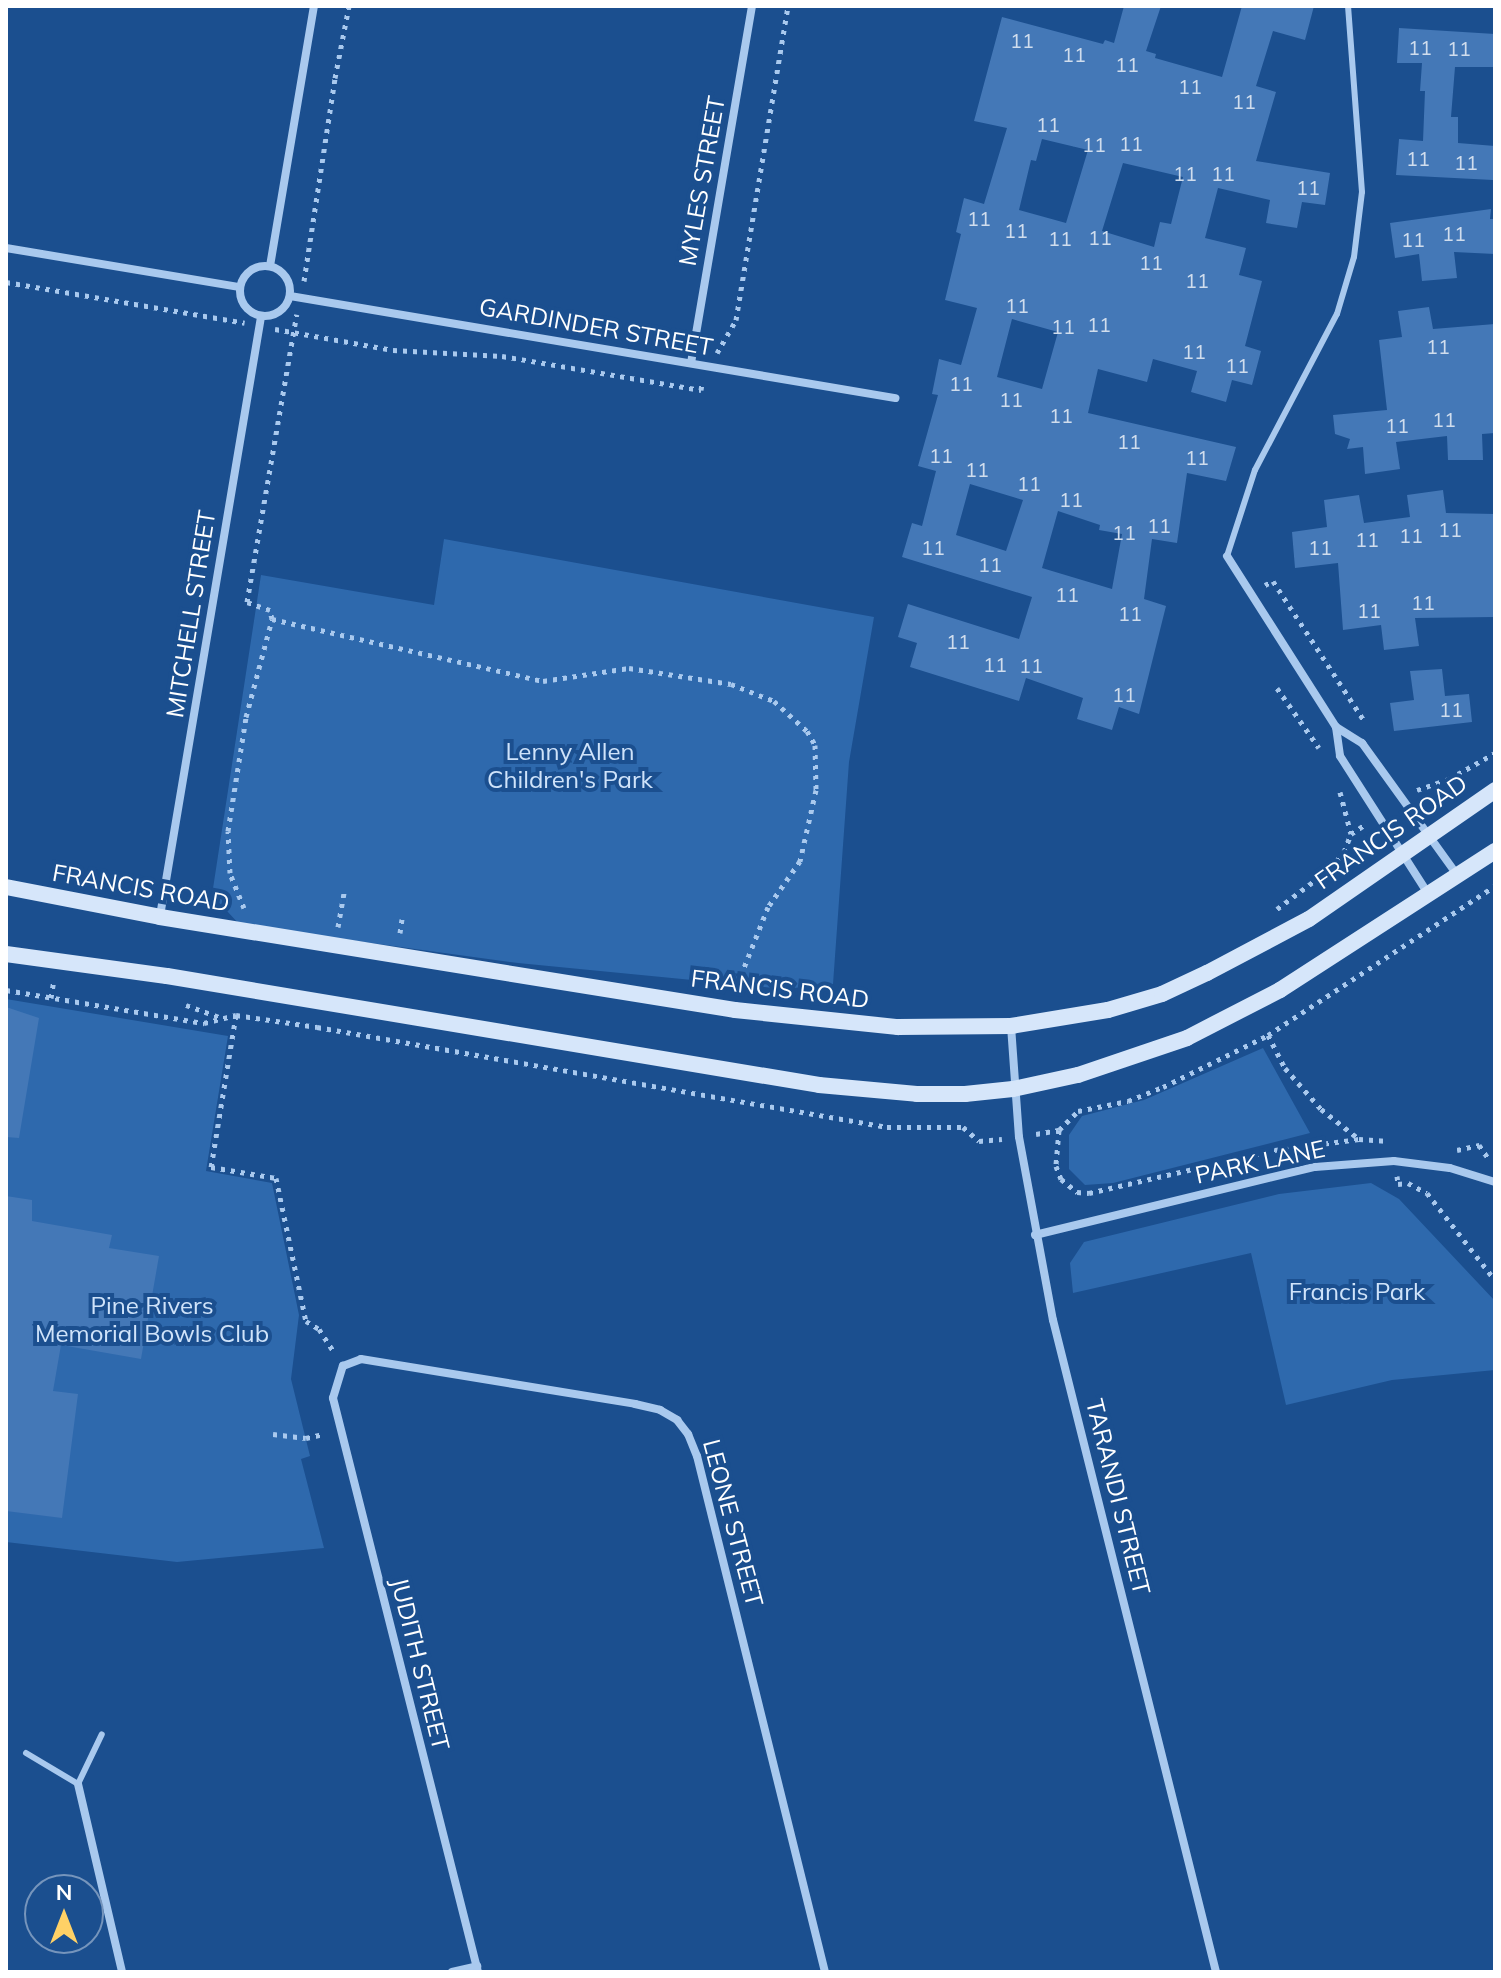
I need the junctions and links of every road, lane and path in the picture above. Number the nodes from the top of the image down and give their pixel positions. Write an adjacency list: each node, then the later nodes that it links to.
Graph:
1 (314, 6): 7 (street)
2 (349, 6): 11 (path)
3 (752, 6): 14 (street, MYLES STREET)
4 (788, 6): 15 (path)
5 (1348, 6): 17 (lane)
6 (6, 248): 9 (street)
7 (270, 266): 9 (street); 10 (street)
8 (6, 282): 12 (path)
9 (240, 287): 12 (street)
10 (290, 296): 11 (street, GARDINDER STREET); 12 (street)
11 (301, 298): 13 (path); 14 (street, GARDINDER STREET)
12 (260, 321): 13 (path); 37 (street, MITCHELL STREET)
13 (294, 332): 15 (path); 19 (path)
14 (691, 363): 15 (street, GARDINDER STREET)
15 (710, 367): 16 (street, GARDINDER STREET)
16 (895, 398)
17 (1227, 556): 18 (street)
18 (1249, 592): 20 (street); 21 (path)
19 (272, 619): 36 (path); 44 (path)
20 (1336, 727): 26 (street); 27 (street)
21 (1373, 733)
22 (1495, 753): 24 (path)
23 (1416, 781): 24 (path)
24 (1425, 784): 26 (path)
25 (1495, 790): 28 (main road, FRANCIS ROAD)
26 (1402, 800): 28 (street)
27 (1377, 817): 30 (street); 38 (path)
28 (1429, 833): 30 (main road, FRANCIS ROAD); 31 (street)
29 (1495, 851): 31 (main road)
30 (1400, 853): 35 (street); 46 (main road, FRANCIS ROAD)
31 (1459, 876): 35 (main road)
32 (1495, 886): 48 (path)
33 (6, 887): 37 (main road, FRANCIS ROAD)
34 (345, 889): 39 (path)
35 (1429, 895): 47 (main road)
36 (248, 916)
37 (160, 917): 46 (main road, FRANCIS ROAD)
38 (1265, 918)
39 (324, 929)
40 (6, 954): 47 (main road)
41 (55, 978): 43 (path)
42 (6, 990): 43 (path)
43 (51, 998): 45 (path)
44 (732, 1000)
45 (236, 1015): 49 (path); 53 (path)
46 (1011, 1026): 47 (street, TARANDI STREET)
47 (1013, 1089): 49 (street, TARANDI STREET)
48 (1059, 1130): 49 (path); 50 (path)
49 (1019, 1137): 52 (street, TARANDI STREET)
50 (1359, 1139)
51 (1495, 1182): 52 (street, PARK LANE)
52 (1035, 1235): 63 (street, TARANDI STREET)
53 (343, 1366): 54 (street, JUDITH STREET); 62 (street, LEONE STREET)
54 (340, 1431): 55 (path); 59 (street, JUDITH STREET)
55 (273, 1434)
56 (102, 1734): 58 (lane)
57 (26, 1753): 58 (lane)
58 (78, 1784): 60 (street)
59 (477, 1969): 61 (street)
60 (122, 1972)
61 (452, 1972)
62 (825, 1972)
63 (1216, 1972)

